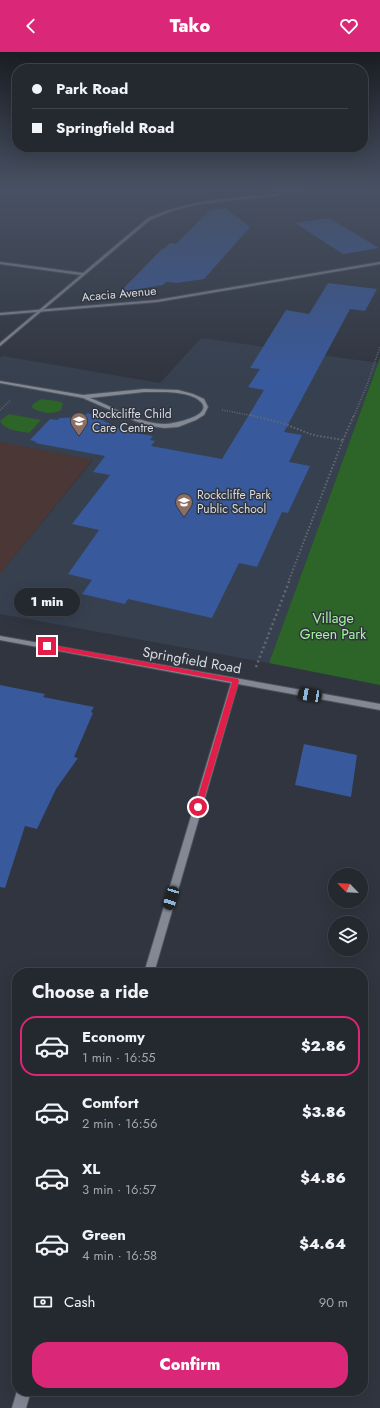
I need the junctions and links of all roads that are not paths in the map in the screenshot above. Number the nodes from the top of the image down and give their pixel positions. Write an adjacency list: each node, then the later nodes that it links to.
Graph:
1 (110, 251): 4 (street)
2 (0, 263): 4 (street)
3 (380, 264): 5 (street, Acacia Avenue)
4 (83, 274): 5 (street)
5 (40, 311): 6 (street, Acacia Avenue); 7 (street)
6 (0, 314)
7 (0, 345)
8 (0, 382): 9 (street)
9 (82, 397): 9 (street)
10 (0, 638): 11 (street, Springfield Road)
11 (236, 681): 12 (street, Springfield Road); 13 (street)
12 (380, 707)
13 (150, 968)
14 (23, 1396): 15 (street)
15 (19, 1408)

